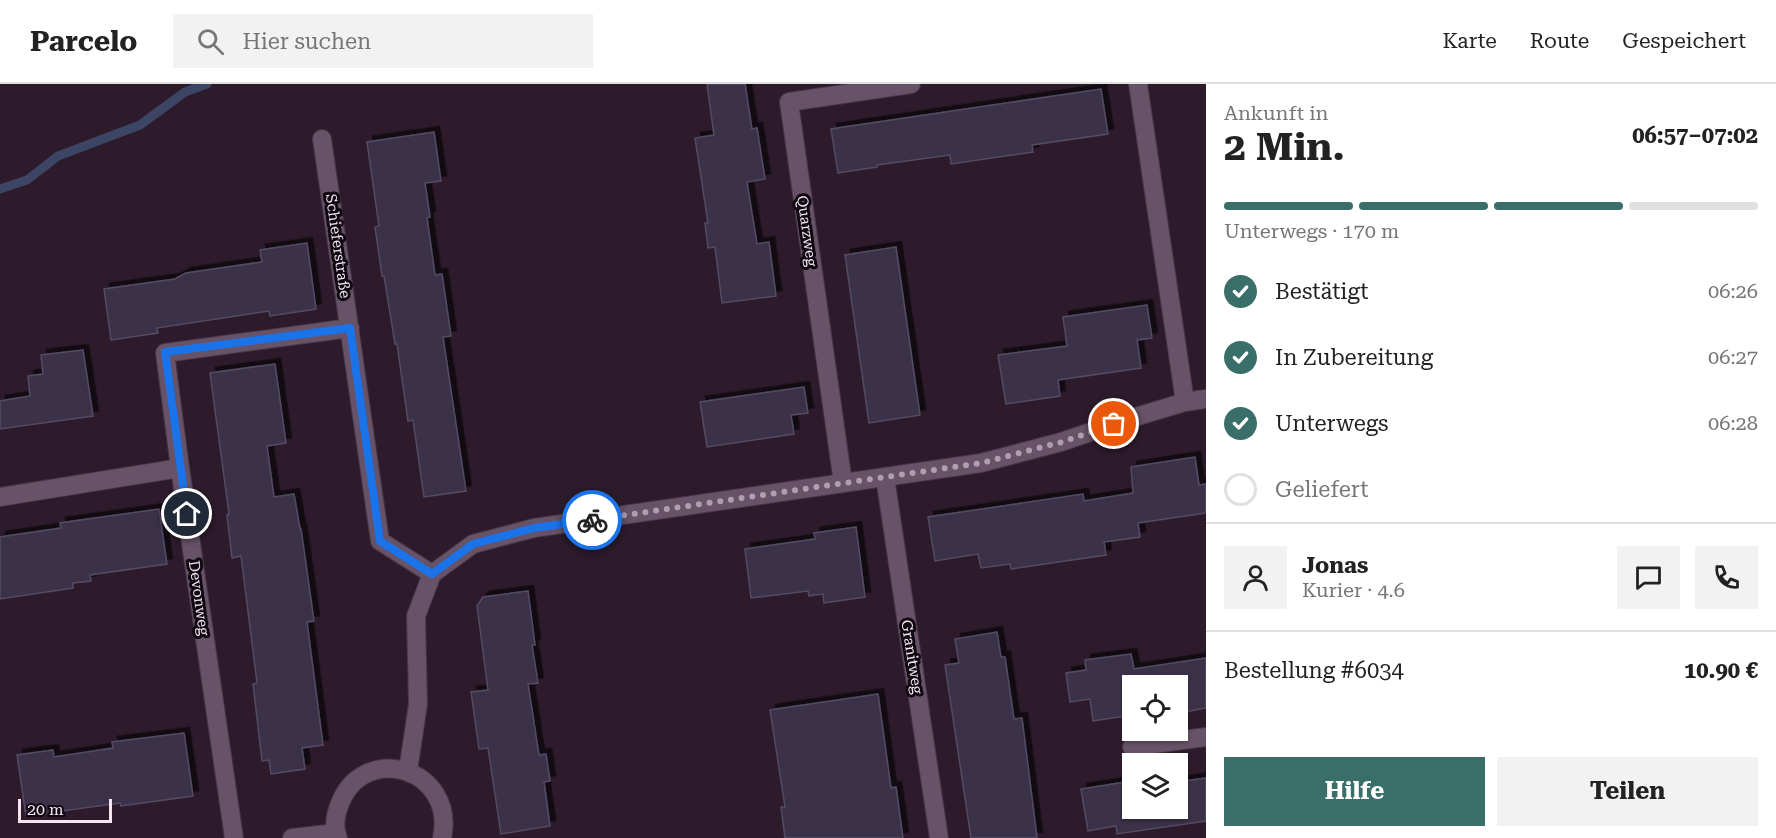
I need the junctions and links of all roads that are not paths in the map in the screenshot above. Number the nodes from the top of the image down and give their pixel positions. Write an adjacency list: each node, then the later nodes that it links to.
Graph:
1 (911, 84): 9 (street, Quarzweg)
2 (1138, 84): 6 (street)
3 (322, 139): 4 (street, Schieferstraße)
4 (350, 328): 7 (street, Devonweg); 11 (street, Schieferstraße)
5 (1206, 399): 6 (street)
6 (1185, 402): 8 (street)
7 (180, 468): 10 (street); 16 (street, Devonweg)
8 (885, 477): 9 (street); 19 (street, Granitweg)
9 (843, 483): 11 (street)
10 (0, 497)
11 (432, 574): 14 (street)
12 (1206, 737): 13 (street)
13 (1132, 747)
14 (408, 771): 15 (street); 18 (street)
15 (337, 836): 17 (street)
16 (234, 838)
17 (292, 838)
18 (442, 838)
19 (939, 838)

